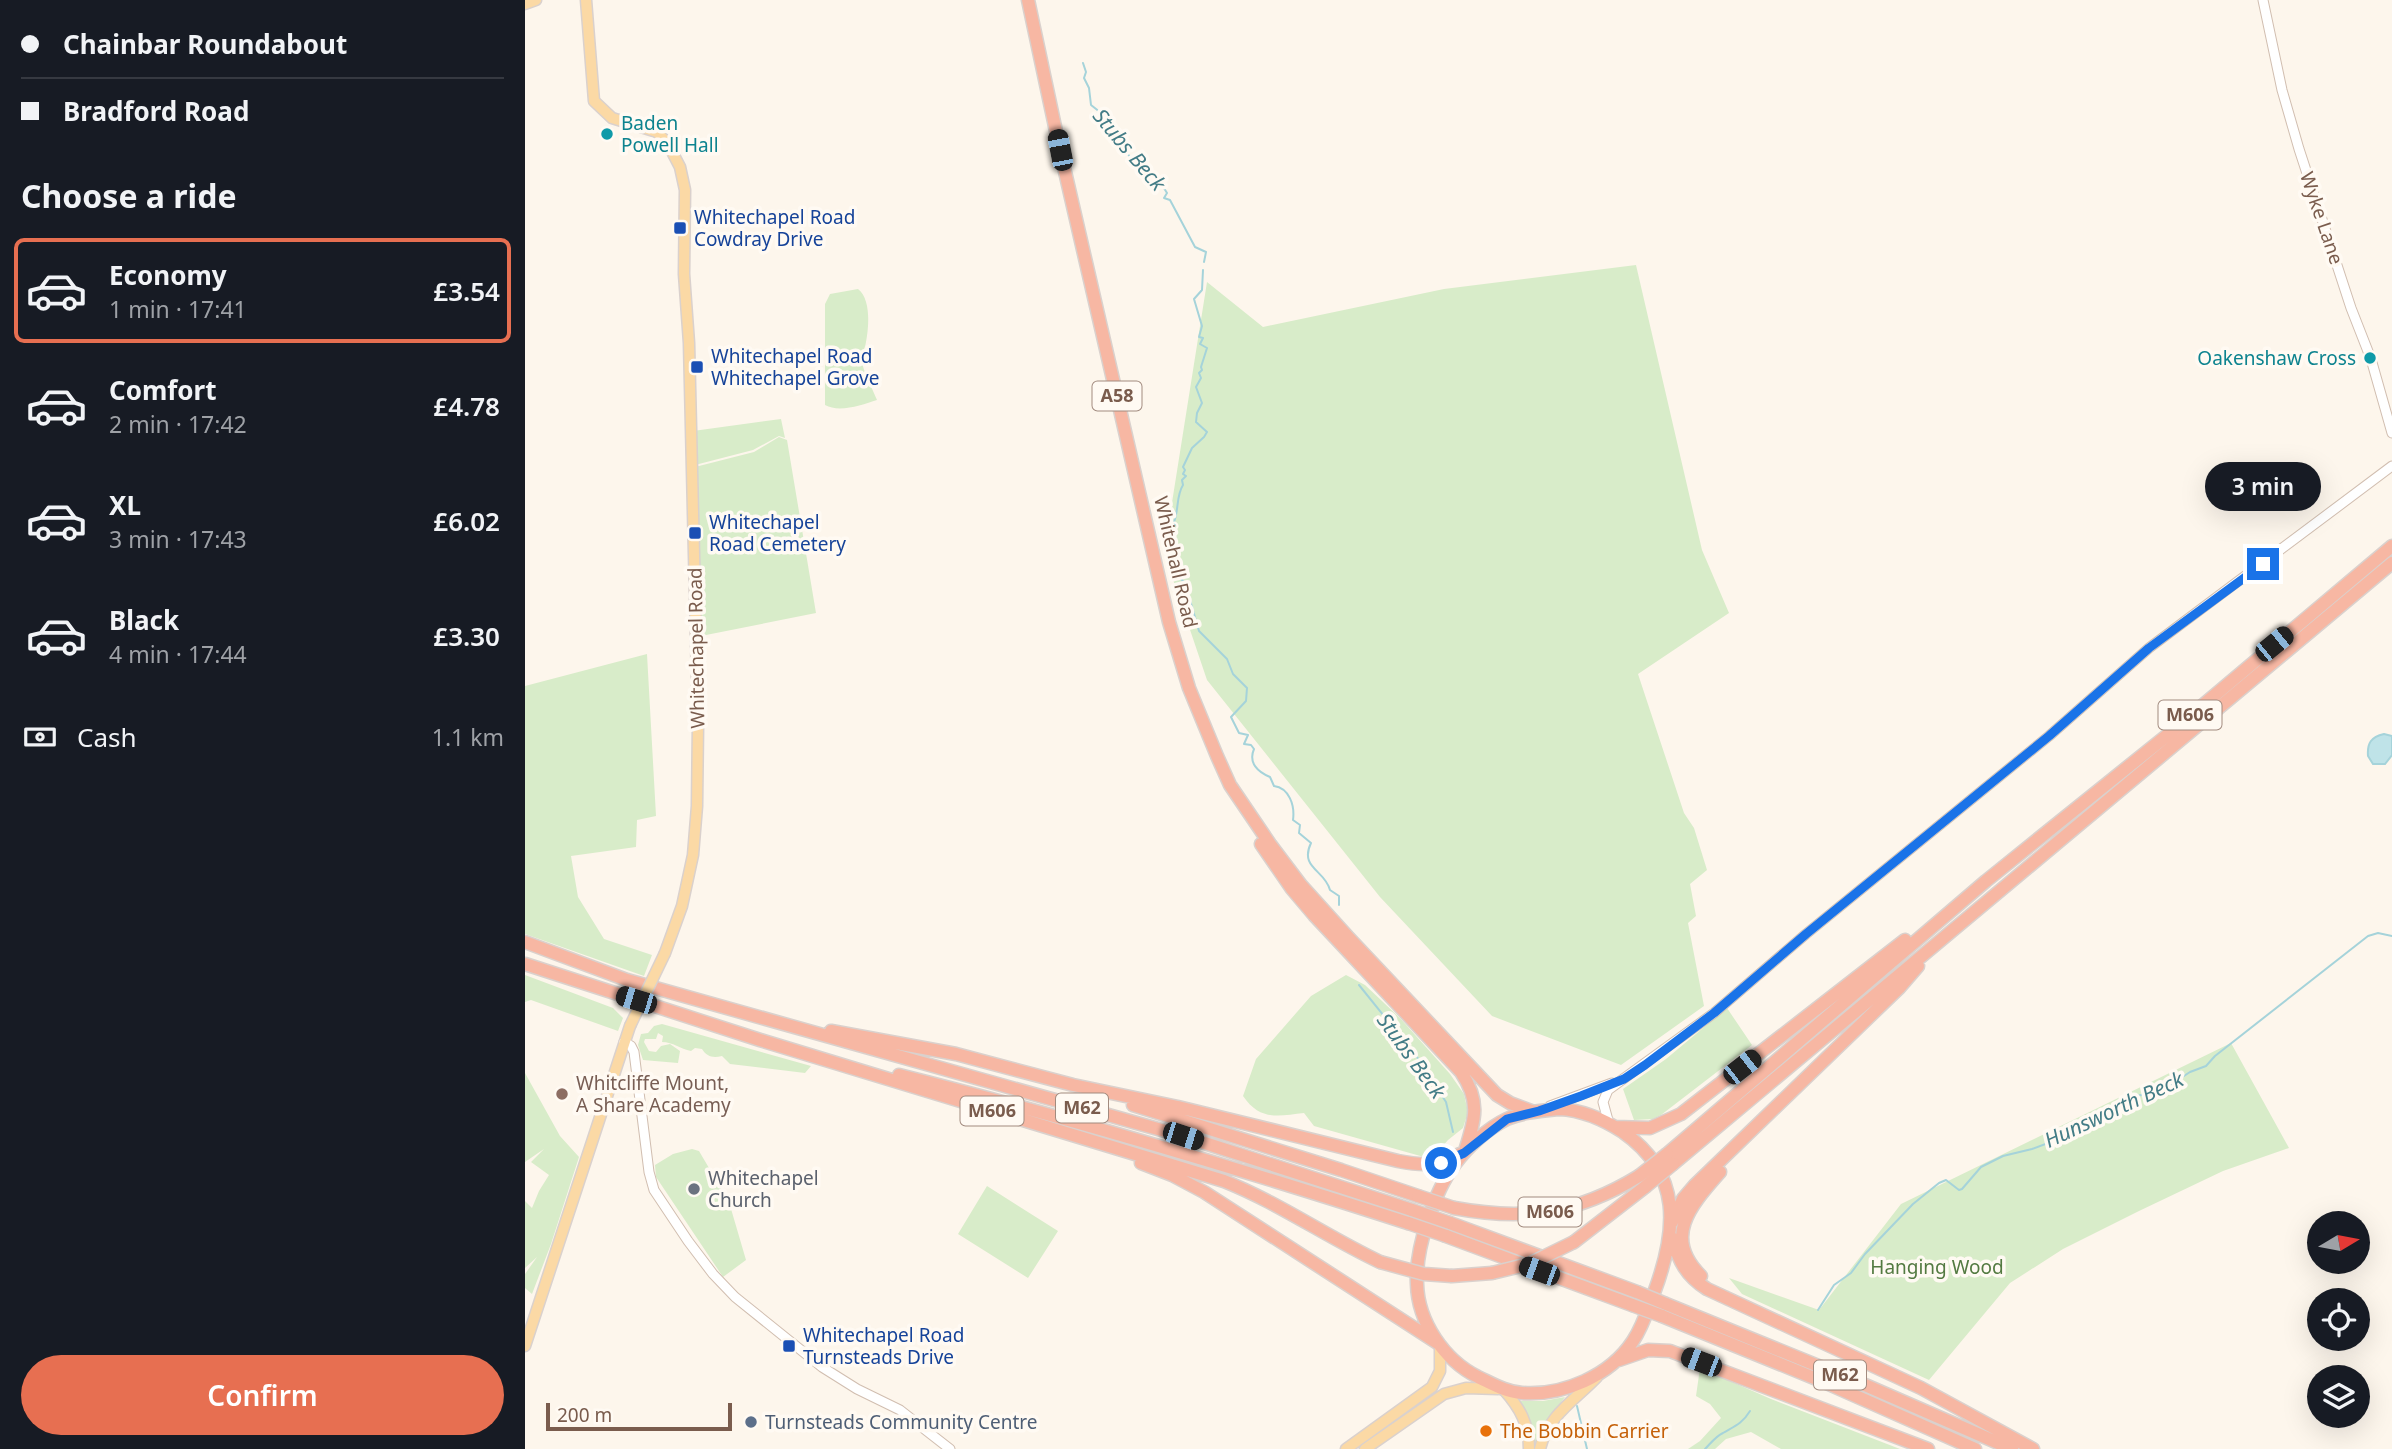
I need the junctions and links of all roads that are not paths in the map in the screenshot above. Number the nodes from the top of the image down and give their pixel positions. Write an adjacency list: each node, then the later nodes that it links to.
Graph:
1 (536, 0): 5 (main road)
2 (586, 0): 17 (main road, Whitechapel Road, bridge)
3 (1028, 0): 10 (highway, Whitehall Road / A58)
4 (2263, 0): 6 (street, Wyke Lane)
5 (525, 4)
6 (2392, 433)
7 (2392, 466): 18 (street)
8 (2392, 546): 11 (highway, M606)
9 (2392, 563): 12 (highway, M606)
10 (1230, 785): 20 (highway, Whitehall Road / A58); 24 (highway, A58)
11 (1986, 881): 21 (highway, M606); 25 (highway, M606)
12 (1940, 940): 22 (highway, M606); 25 (highway, M606)
13 (525, 943): 15 (highway, M62)
14 (525, 964): 16 (highway, M62)
15 (748, 1015): 19 (highway, M606); 28 (highway, M62, bridge)
16 (760, 1040): 23 (highway, M606); 28 (highway, M62, bridge)
17 (624, 1042): 31 (main road, Whitechapel Road); 35 (street)
18 (1624, 1079): 20 (street); 21 (street)
19 (1073, 1085): 24 (highway); 26 (highway, M606, bridge)
20 (1536, 1111): 21 (highway); 24 (highway)
21 (1612, 1125): 27 (highway)
22 (1758, 1126): 27 (highway, M606); 29 (highway)
23 (1049, 1129): 26 (highway, M606, bridge); 30 (highway)
24 (1464, 1152): 30 (highway)
25 (1670, 1159): 26 (highway, M606, bridge)
26 (1642, 1182)
27 (1671, 1230): 29 (highway); 32 (highway)
28 (1664, 1310): 41 (highway, M62); 42 (highway, M62)
29 (1753, 1310): 43 (highway)
30 (1440, 1345): 34 (highway); 36 (main road)
31 (525, 1346)
32 (1616, 1362): 33 (highway); 40 (highway)
33 (1603, 1370): 34 (highway); 39 (main road)
34 (1502, 1389): 37 (main road); 38 (main road)
35 (950, 1449)
36 (1346, 1449)
37 (1365, 1449)
38 (1529, 1449)
39 (1540, 1449)
40 (1928, 1449)
41 (1975, 1449)
42 (2012, 1449)
43 (2033, 1449)

